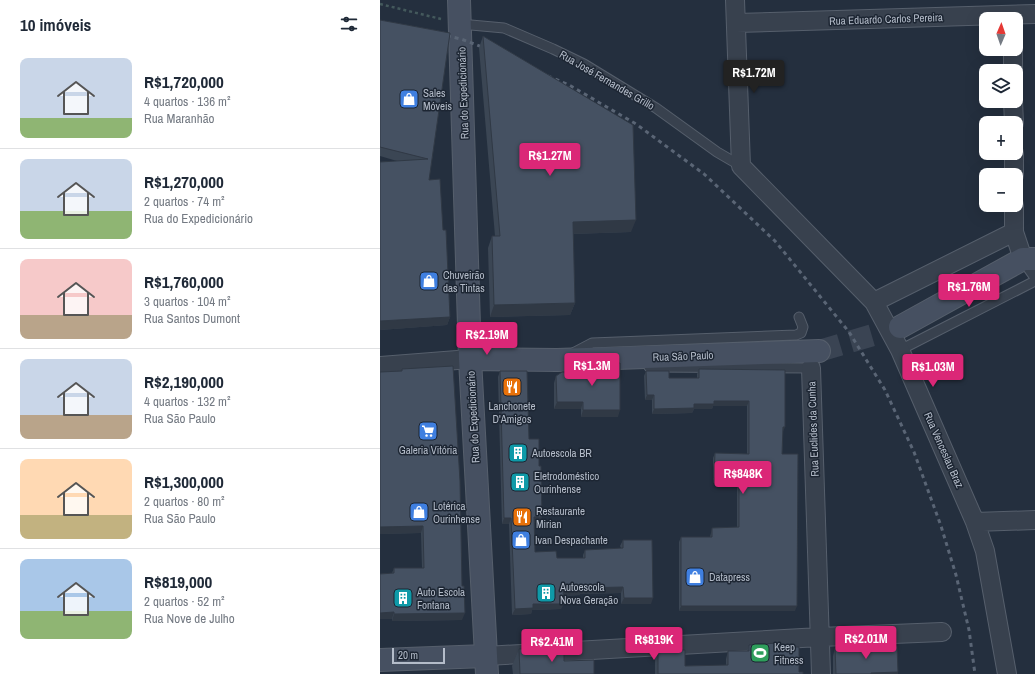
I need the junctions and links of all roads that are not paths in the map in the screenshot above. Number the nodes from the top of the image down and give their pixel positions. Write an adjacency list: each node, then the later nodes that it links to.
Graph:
1 (459, 0): 6 (street, Rua do Expedicionário)
2 (735, 0): 5 (street)
3 (1013, 11): 4 (street, Rua Eduardo Carlos Pereira); 5 (street, Rua Eduardo Carlos Pereira)
4 (1035, 14)
5 (736, 23): 7 (street)
6 (461, 32): 7 (lane, Rua José Fernandes Grillo); 17 (street, Rua do Expedicionário)
7 (741, 166): 13 (street, Rua Venceslau Braz)
8 (1014, 212): 9 (street)
9 (1014, 232): 10 (street); 13 (street)
10 (1029, 259): 11 (lane); 15 (street)
11 (1035, 278)
12 (1035, 281): 16 (lane)
13 (874, 302): 16 (street, Rua Venceslau Braz)
14 (799, 317): 18 (lane)
15 (900, 327)
16 (900, 350): 24 (street, Rua Venceslau Braz)
17 (470, 360): 18 (street, Rua São Paulo); 20 (street, Rua São Paulo); 28 (street, Rua do Expedicionário)
18 (557, 360): 19 (street, Rua São Paulo); 21 (lane)
19 (815, 360): 22 (lane, Rua Euclides da Cunha); 26 (street, Rua Euclides da Cunha)
20 (380, 366)
21 (616, 367)
22 (639, 367)
23 (1035, 520): 24 (street)
24 (975, 522): 30 (street, Rua Venceslau Braz)
25 (942, 632): 26 (street)
26 (820, 637): 28 (street); 29 (street, Rua Euclides da Cunha)
27 (380, 660): 28 (street)
28 (486, 665)
29 (821, 674)
30 (1007, 674)

